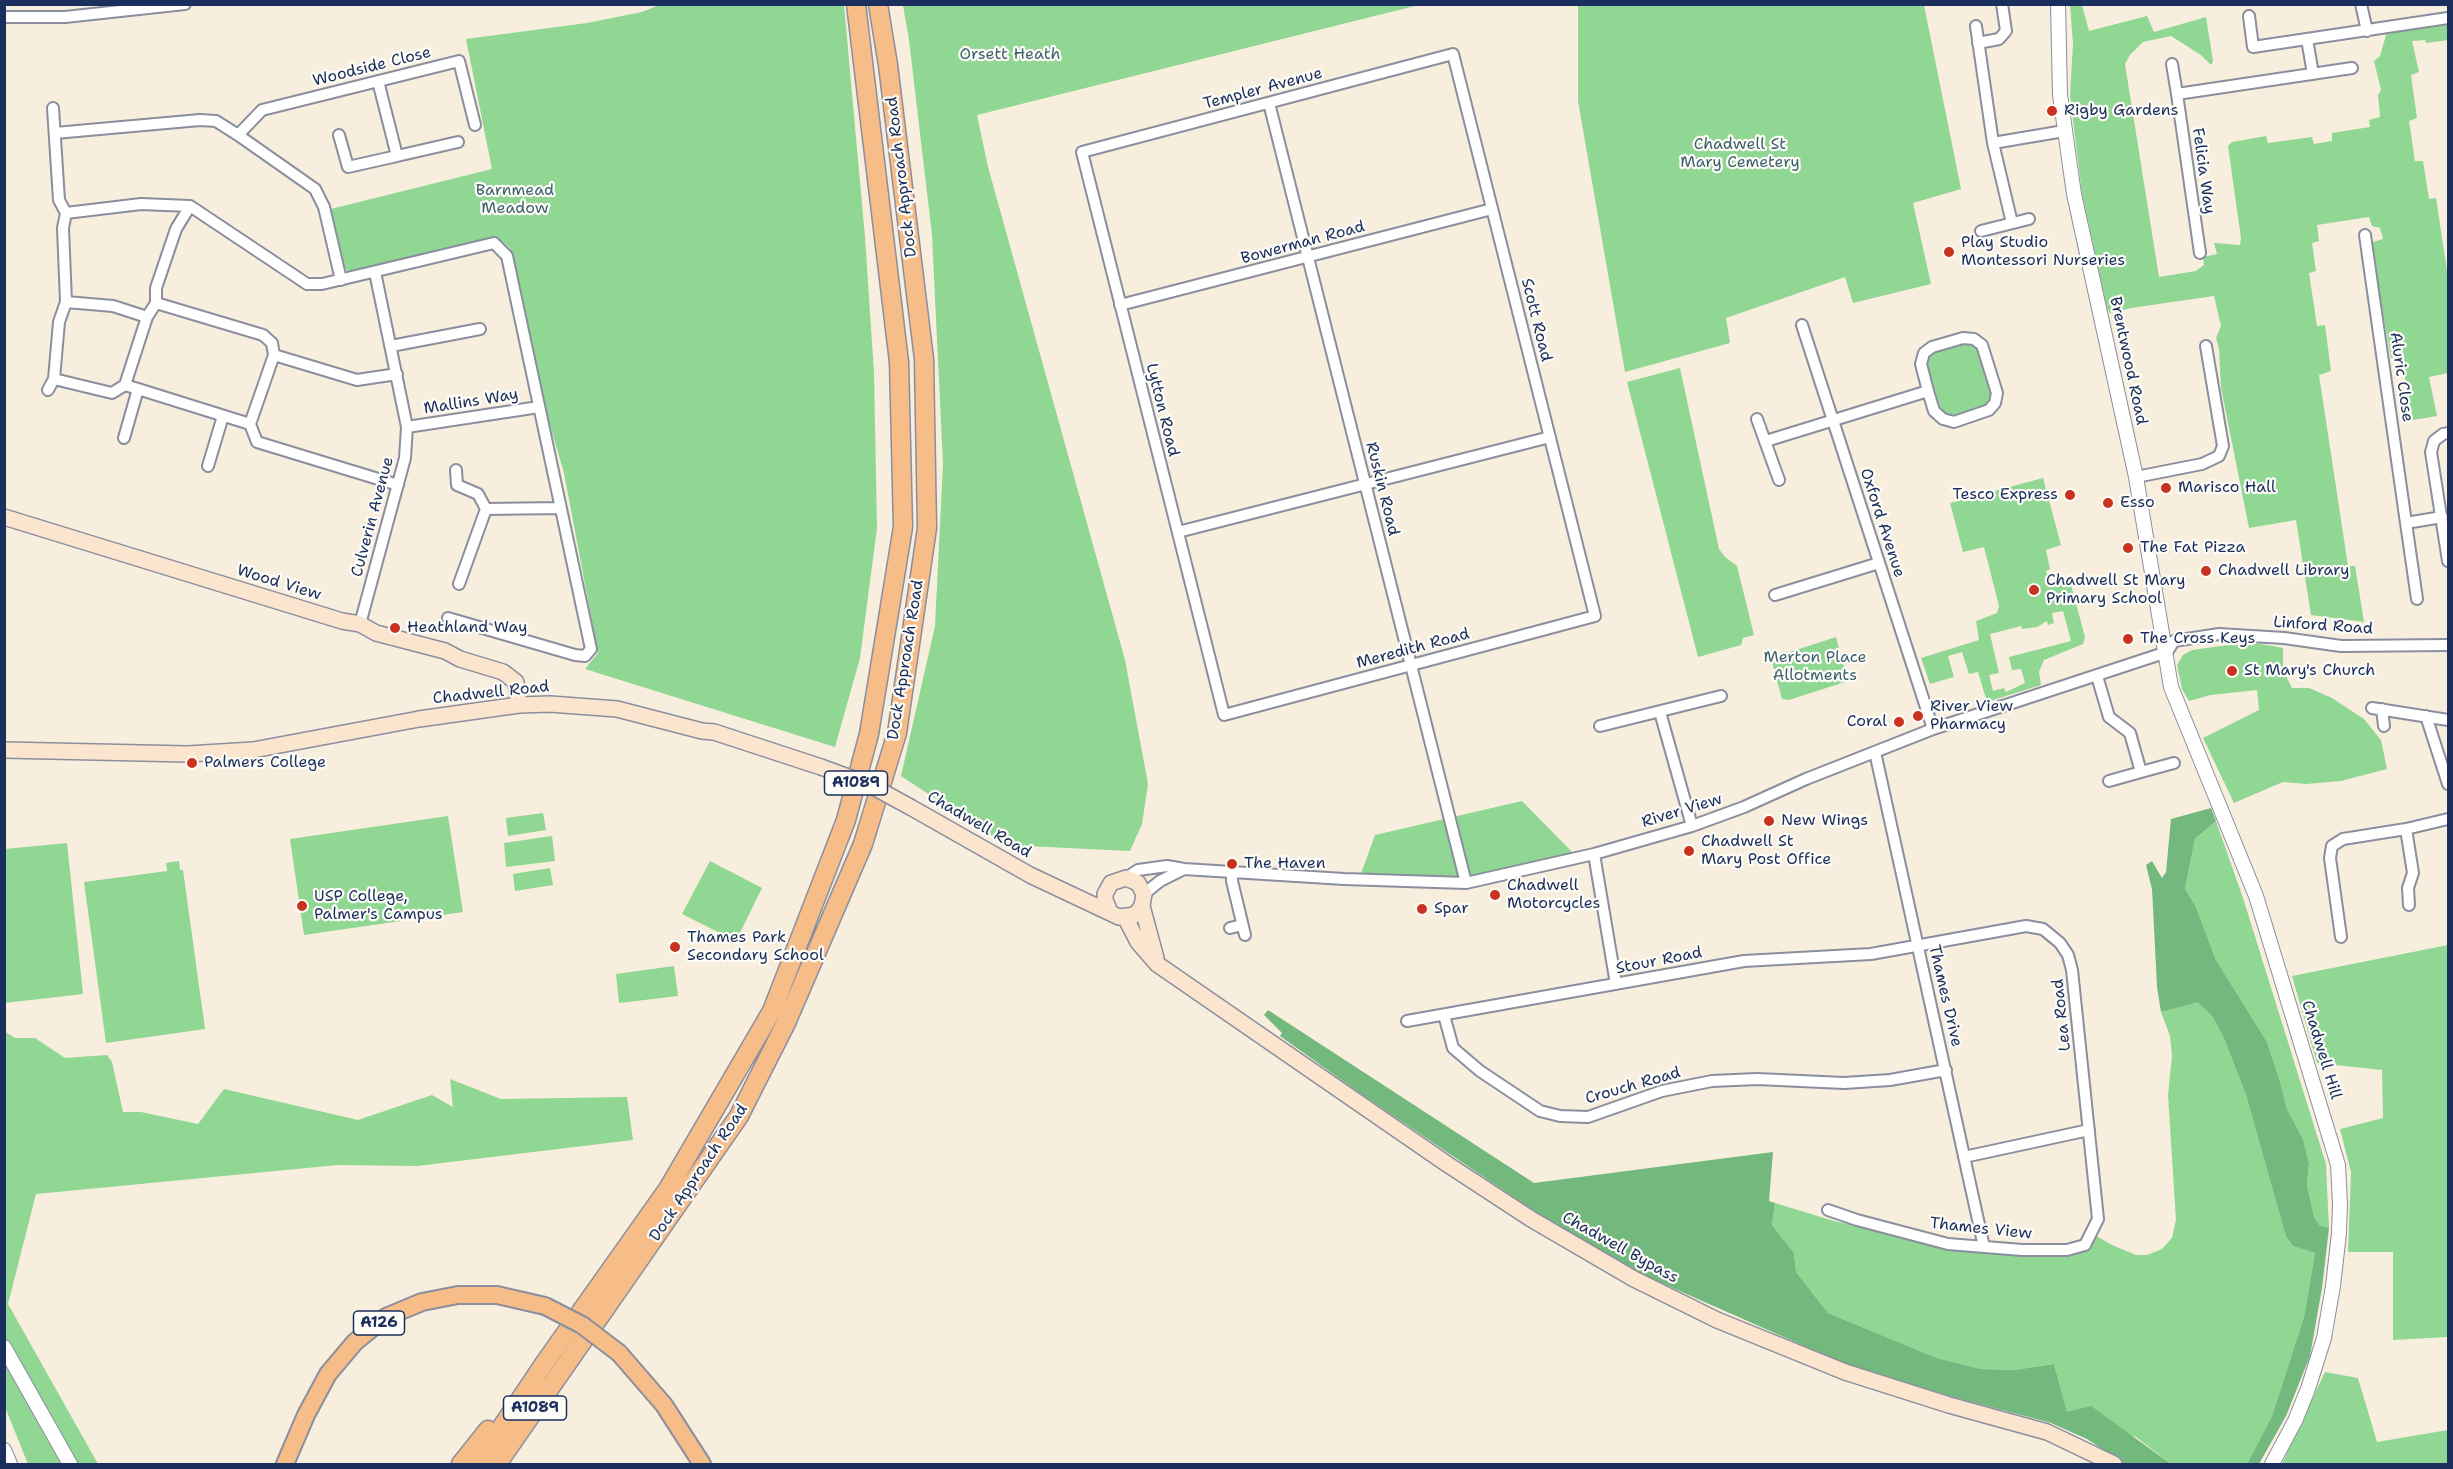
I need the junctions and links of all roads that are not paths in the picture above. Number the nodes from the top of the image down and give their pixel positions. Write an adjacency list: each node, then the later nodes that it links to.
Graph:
1 (62, 4): 10 (street)
2 (185, 4): 10 (street)
3 (856, 4): 136 (highway, Dock Approach Road / A1089)
4 (878, 4): 135 (highway, Dock Approach Road / A1089)
5 (2002, 4): 15 (street)
6 (2058, 4): 25 (street, Brentwood Road)
7 (2361, 4): 13 (street)
8 (2248, 16): 14 (street)
9 (4, 17): 10 (street)
10 (64, 17)
11 (2448, 18): 13 (street)
12 (1976, 26): 15 (street)
13 (2367, 31): 14 (street)
14 (2307, 39): 19 (street)
15 (1978, 43): 30 (street)
16 (1453, 54): 22 (street, Templer Avenue); 34 (street, Scott Road)
17 (2172, 64): 21 (street, Felicia Way)
18 (2352, 68): 19 (street)
19 (2313, 74): 21 (street)
20 (378, 81): 24 (street, Woodside Close); 27 (street, Woodside Close); 32 (street)
21 (2177, 94): 40 (street, Felicia Way)
22 (1269, 103): 31 (street, Templer Avenue); 41 (street, Ruskin Road)
23 (53, 108): 26 (street)
24 (475, 125)
25 (2064, 131): 30 (street); 71 (street, Brentwood Road)
26 (55, 133): 27 (street); 35 (street)
27 (238, 135): 43 (street)
28 (339, 135): 32 (street)
29 (458, 142): 32 (street)
30 (1993, 143): 37 (street)
31 (1082, 152): 46 (street, Lytton Road)
32 (397, 156)
33 (190, 206): 35 (street); 43 (street); 45 (street)
34 (1492, 209): 41 (street, Bowerman Road); 66 (street, Scott Road)
35 (66, 213): 44 (street)
36 (2029, 219): 37 (street)
37 (2012, 222): 38 (street)
38 (1981, 231)
39 (2365, 235): 79 (street, Aluric Close)
40 (2200, 253)
41 (1308, 258): 46 (street, Bowerman Road); 73 (street, Ruskin Road)
42 (375, 272): 43 (street); 50 (street, Culverin Avenue); 59 (street)
43 (341, 280)
44 (66, 302): 47 (street); 54 (street)
45 (156, 303): 47 (street); 52 (street)
46 (1120, 305): 80 (street, Lytton Road)
47 (147, 317): 55 (street)
48 (1802, 326): 62 (street, Oxford Avenue)
49 (480, 329): 50 (street)
50 (391, 346): 53 (street, Culverin Avenue)
51 (2206, 346): 71 (street)
52 (274, 355): 53 (street); 63 (street)
53 (397, 374): 64 (street, Culverin Avenue)
54 (54, 379): 55 (street); 57 (street)
55 (125, 385): 56 (street)
56 (138, 389): 60 (street); 67 (street)
57 (48, 390)
58 (1928, 392): 58 (street); 62 (street)
59 (539, 407): 64 (street, Mallins Way); 75 (street)
60 (223, 416): 63 (street); 69 (street)
61 (1757, 419): 68 (street)
62 (1833, 420): 68 (street); 82 (street, Oxford Avenue)
63 (250, 424): 74 (street)
64 (407, 427): 74 (street, Culverin Avenue)
65 (2448, 433): 78 (street)
66 (1550, 437): 73 (street); 87 (street, Scott Road)
67 (124, 438)
68 (1766, 441): 72 (street)
69 (208, 466)
70 (456, 470): 76 (street)
71 (2136, 477): 90 (street, Brentwood Road)
72 (1779, 480)
73 (1365, 484): 80 (street); 91 (street, Ruskin Road)
74 (398, 485): 88 (street, Culverin Avenue)
75 (561, 508): 76 (street); 86 (street)
76 (486, 509): 83 (street)
77 (4, 517): 88 (main road, Wood View)
78 (2442, 517): 79 (street); 81 (street)
79 (2406, 523): 85 (street, Aluric Close)
80 (1178, 532): 92 (street, Lytton Road)
81 (2448, 561)
82 (1879, 563): 84 (street); 101 (street, Oxford Avenue)
83 (459, 584)
84 (1775, 595)
85 (2417, 599)
86 (448, 618)
87 (1579, 620): 91 (street, Meredith Road)
88 (360, 624): 95 (main road, Wood View)
89 (2448, 645): 90 (street, Linford Road)
90 (2167, 652): 93 (street, River View); 147 (street, Chadwell Hill)
91 (1411, 665): 92 (street, Meredith Road); 115 (street, Ruskin Road)
92 (1214, 674)
93 (2097, 676): 101 (street, River View); 105 (street)
94 (1721, 696): 96 (street)
95 (519, 705): 102 (main road, Chadwell Road); 117 (main road, Chadwell Road, bridge)
96 (1660, 712): 99 (street); 109 (street)
97 (2426, 716): 98 (street); 100 (street); 107 (street)
98 (2448, 720)
99 (1600, 726)
100 (2384, 726)
101 (1933, 729): 103 (street, River View)
102 (4, 750)
103 (1875, 752): 109 (street, River View); 123 (street, Thames Drive)
104 (2174, 763): 105 (street)
105 (2142, 772): 106 (street)
106 (2109, 781)
107 (2448, 784)
108 (2448, 819): 110 (street)
109 (1692, 826): 111 (street, River View)
110 (2406, 829): 119 (street); 122 (street)
111 (1594, 854): 115 (street, River View); 125 (street)
112 (1184, 869): 113 (street, River View); 114 (street, River View); 118 (street)
113 (1232, 871): 115 (street, River View); 121 (street)
114 (1126, 878): 116 (main road); 118 (main road)
115 (1466, 883)
116 (1107, 887): 117 (main road, Chadwell Road); 120 (main road)
117 (1054, 888): 120 (main road, Chadwell Road)
118 (1143, 900): 120 (main road); 124 (main road)
119 (2409, 905)
120 (1117, 915): 124 (main road, Chadwell Bypass)
121 (1230, 928)
122 (2341, 937)
123 (1919, 947): 125 (street, Stour Road); 128 (street, Thames Drive); 129 (street, Lea Road)
124 (1157, 964): 146 (main road, Chadwell Bypass)
125 (1616, 984): 126 (street, Stour Road)
126 (1444, 1015): 127 (street, Stour Road); 128 (street, Crouch Road)
127 (1407, 1020)
128 (1946, 1070): 130 (street, Thames Drive)
129 (2089, 1130): 130 (street); 132 (street, Lea Road)
130 (1964, 1157): 133 (street, Thames Drive)
131 (1828, 1210): 133 (street, Thames View)
132 (2091, 1233): 133 (street, Thames View)
133 (1984, 1247)
134 (4, 1347): 139 (street)
135 (574, 1351): 143 (highway, Dock Approach Road / A1089); 144 (highway)
136 (544, 1364): 141 (highway); 142 (highway, Dock Approach Road / A1089)
137 (4, 1450): 138 (street)
138 (9, 1464)
139 (70, 1464)
140 (285, 1464): 145 (main road, A126, bridge)
141 (461, 1464)
142 (477, 1464)
143 (497, 1464)
144 (507, 1464)
145 (702, 1464)
146 (2114, 1464)
147 (2272, 1464)

